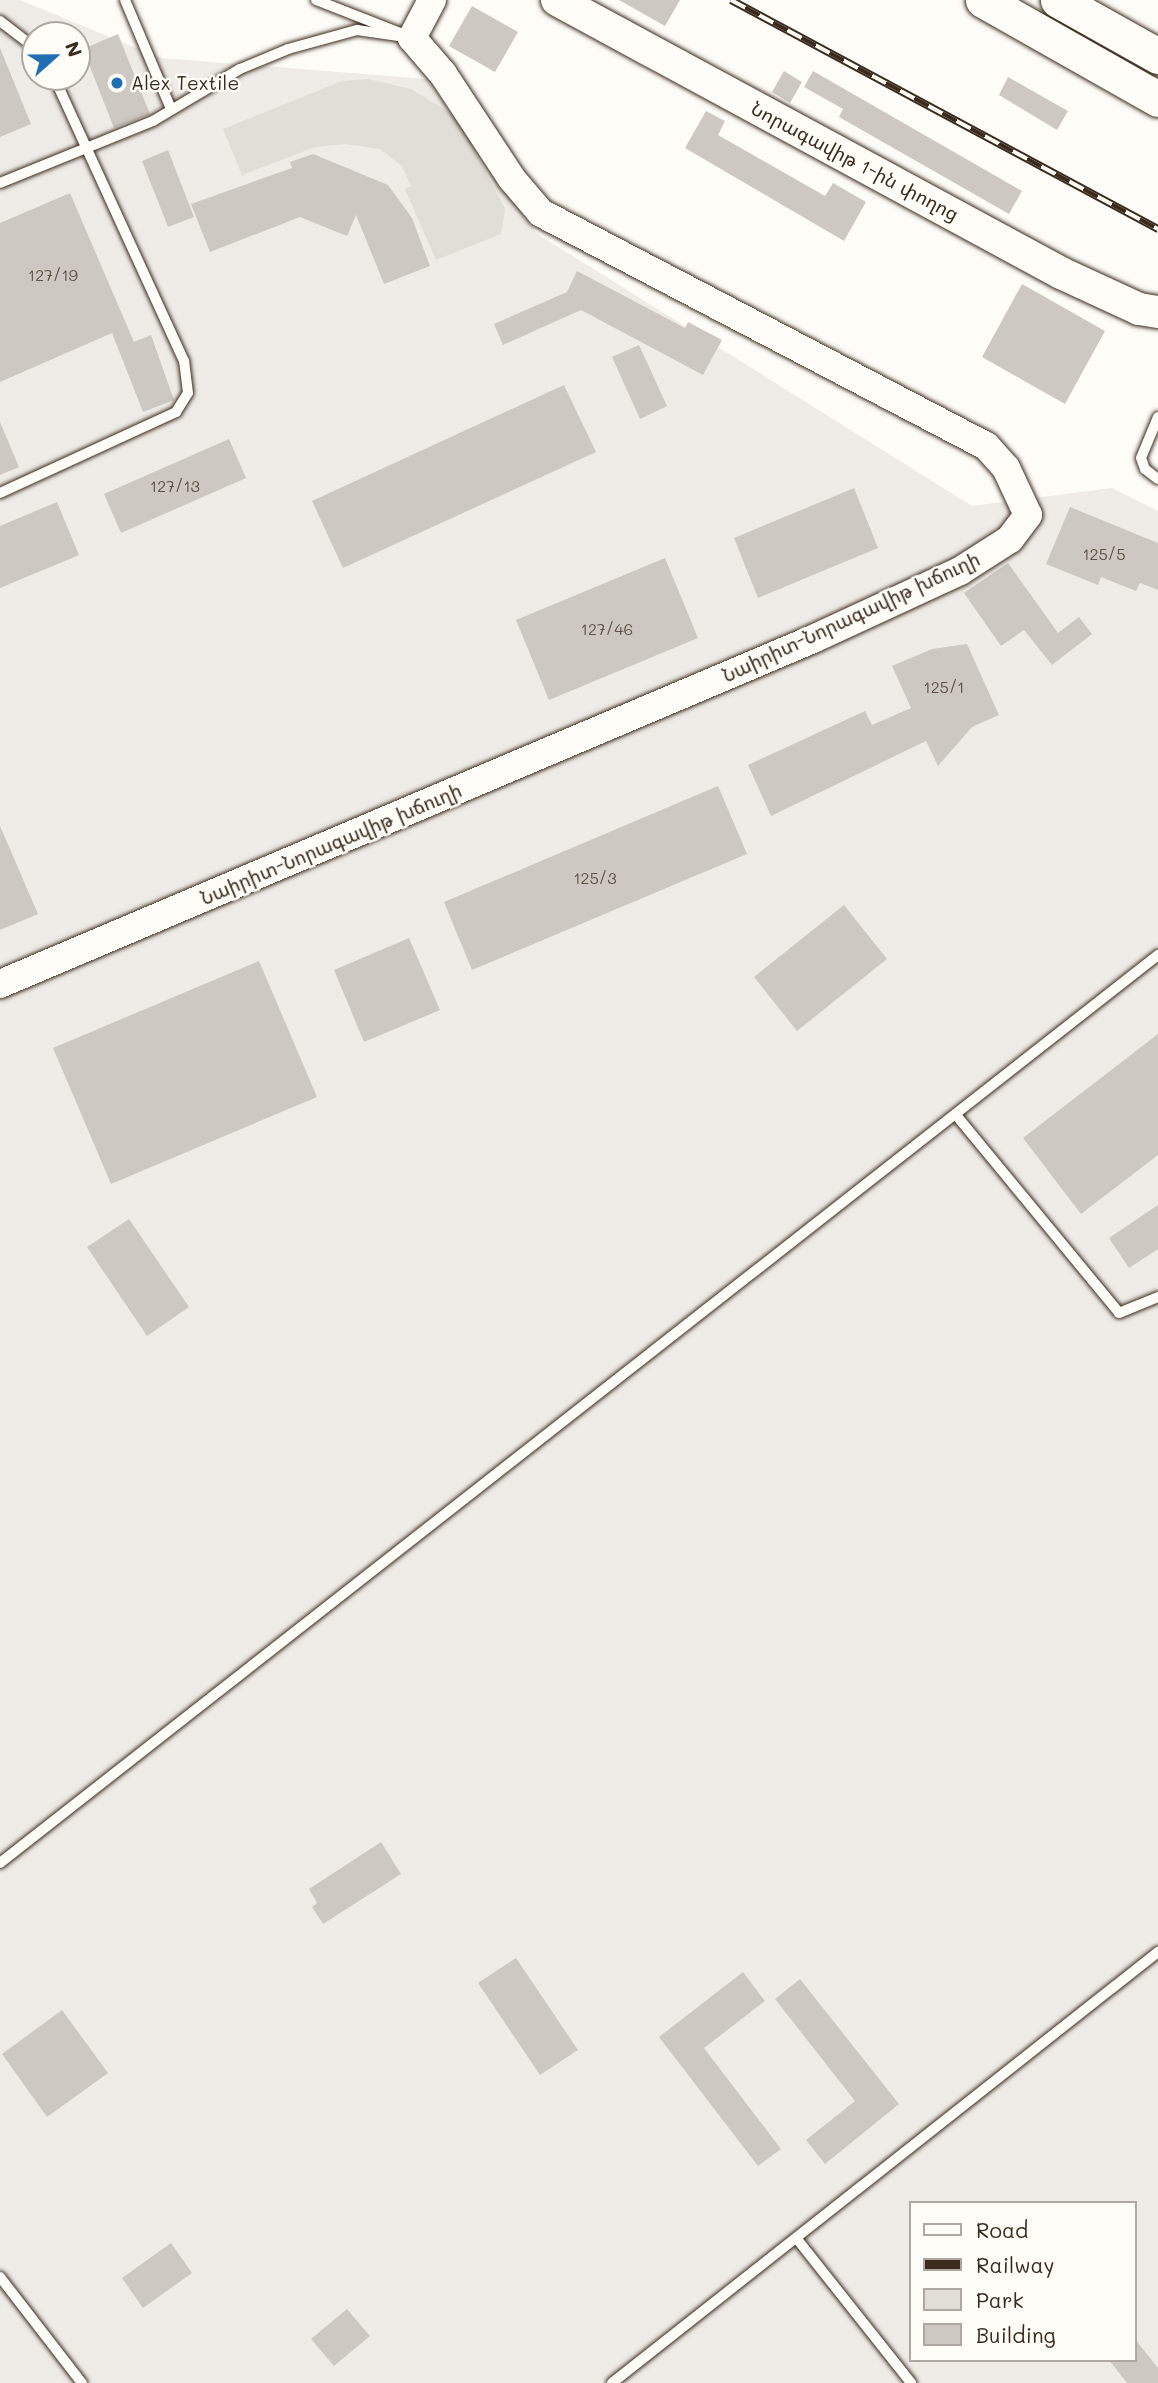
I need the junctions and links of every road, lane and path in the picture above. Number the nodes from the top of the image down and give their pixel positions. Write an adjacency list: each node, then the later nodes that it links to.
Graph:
1 (125, 0): 13 (lane)
2 (316, 0): 9 (lane)
3 (432, 0): 9 (street)
4 (556, 0): 16 (main road, Նորագավիթ 1-ին փողոց)
5 (983, 0): 12 (main road)
6 (1059, 0): 10 (main road)
7 (2, 25): 8 (lane)
8 (21, 38)
9 (412, 38): 13 (lane); 21 (street, Նաիրիտ-Նորագավիթ խճուղի)
10 (1158, 56)
11 (60, 91): 14 (lane)
12 (1158, 99)
13 (171, 109): 14 (lane)
14 (83, 147): 15 (lane); 19 (lane)
15 (0, 183)
16 (1152, 314)
17 (1158, 417): 18 (lane)
18 (1158, 479)
19 (0, 493)
20 (1158, 955): 22 (lane)
21 (0, 984)
22 (956, 1115): 23 (lane); 24 (lane)
23 (1158, 1297)
24 (0, 1863)
25 (1158, 1952): 26 (lane)
26 (797, 2239): 29 (lane); 30 (lane)
27 (0, 2277): 28 (lane)
28 (82, 2383)
29 (612, 2383)
30 (911, 2383)

